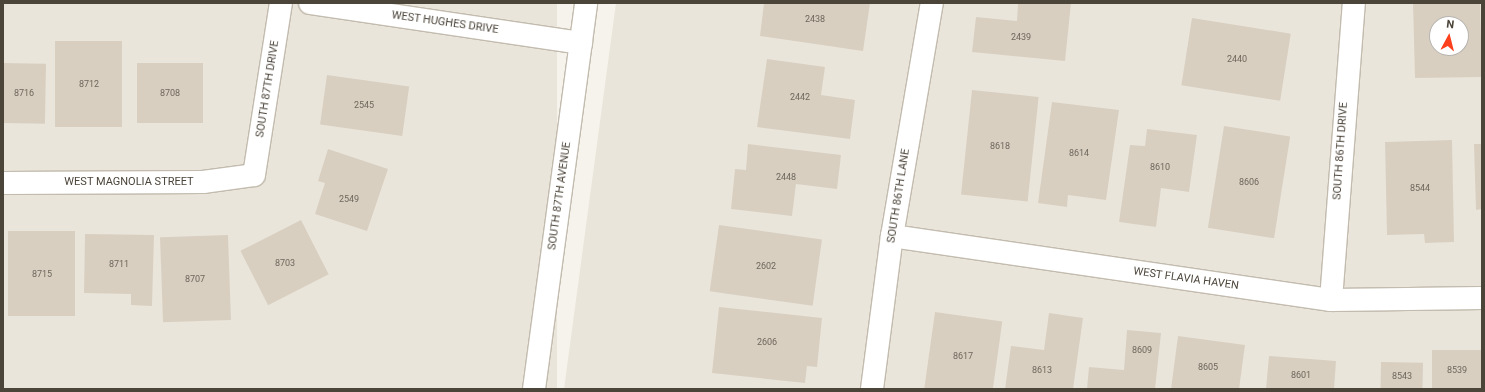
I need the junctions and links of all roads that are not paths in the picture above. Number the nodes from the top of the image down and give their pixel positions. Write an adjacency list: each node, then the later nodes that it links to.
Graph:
1 (281, 3): 7 (street, SOUTH 87TH DRIVE)
2 (310, 3): 6 (street, WEST HUGHES DRIVE)
3 (586, 3): 6 (street, SOUTH 87TH AVENUE)
4 (932, 3): 9 (street, SOUTH 86TH LANE)
5 (1354, 3): 11 (street, SOUTH 86TH DRIVE)
6 (581, 43): 12 (street, SOUTH 87TH AVENUE)
7 (254, 175): 8 (street, WEST MAGNOLIA STREET)
8 (3, 183)
9 (892, 236): 11 (street, WEST FLAVIA HAVEN); 13 (street, SOUTH 86TH LANE)
10 (1482, 298): 11 (street, WEST FLAVIA HAVEN)
11 (1331, 300)
12 (534, 389)
13 (872, 389)

